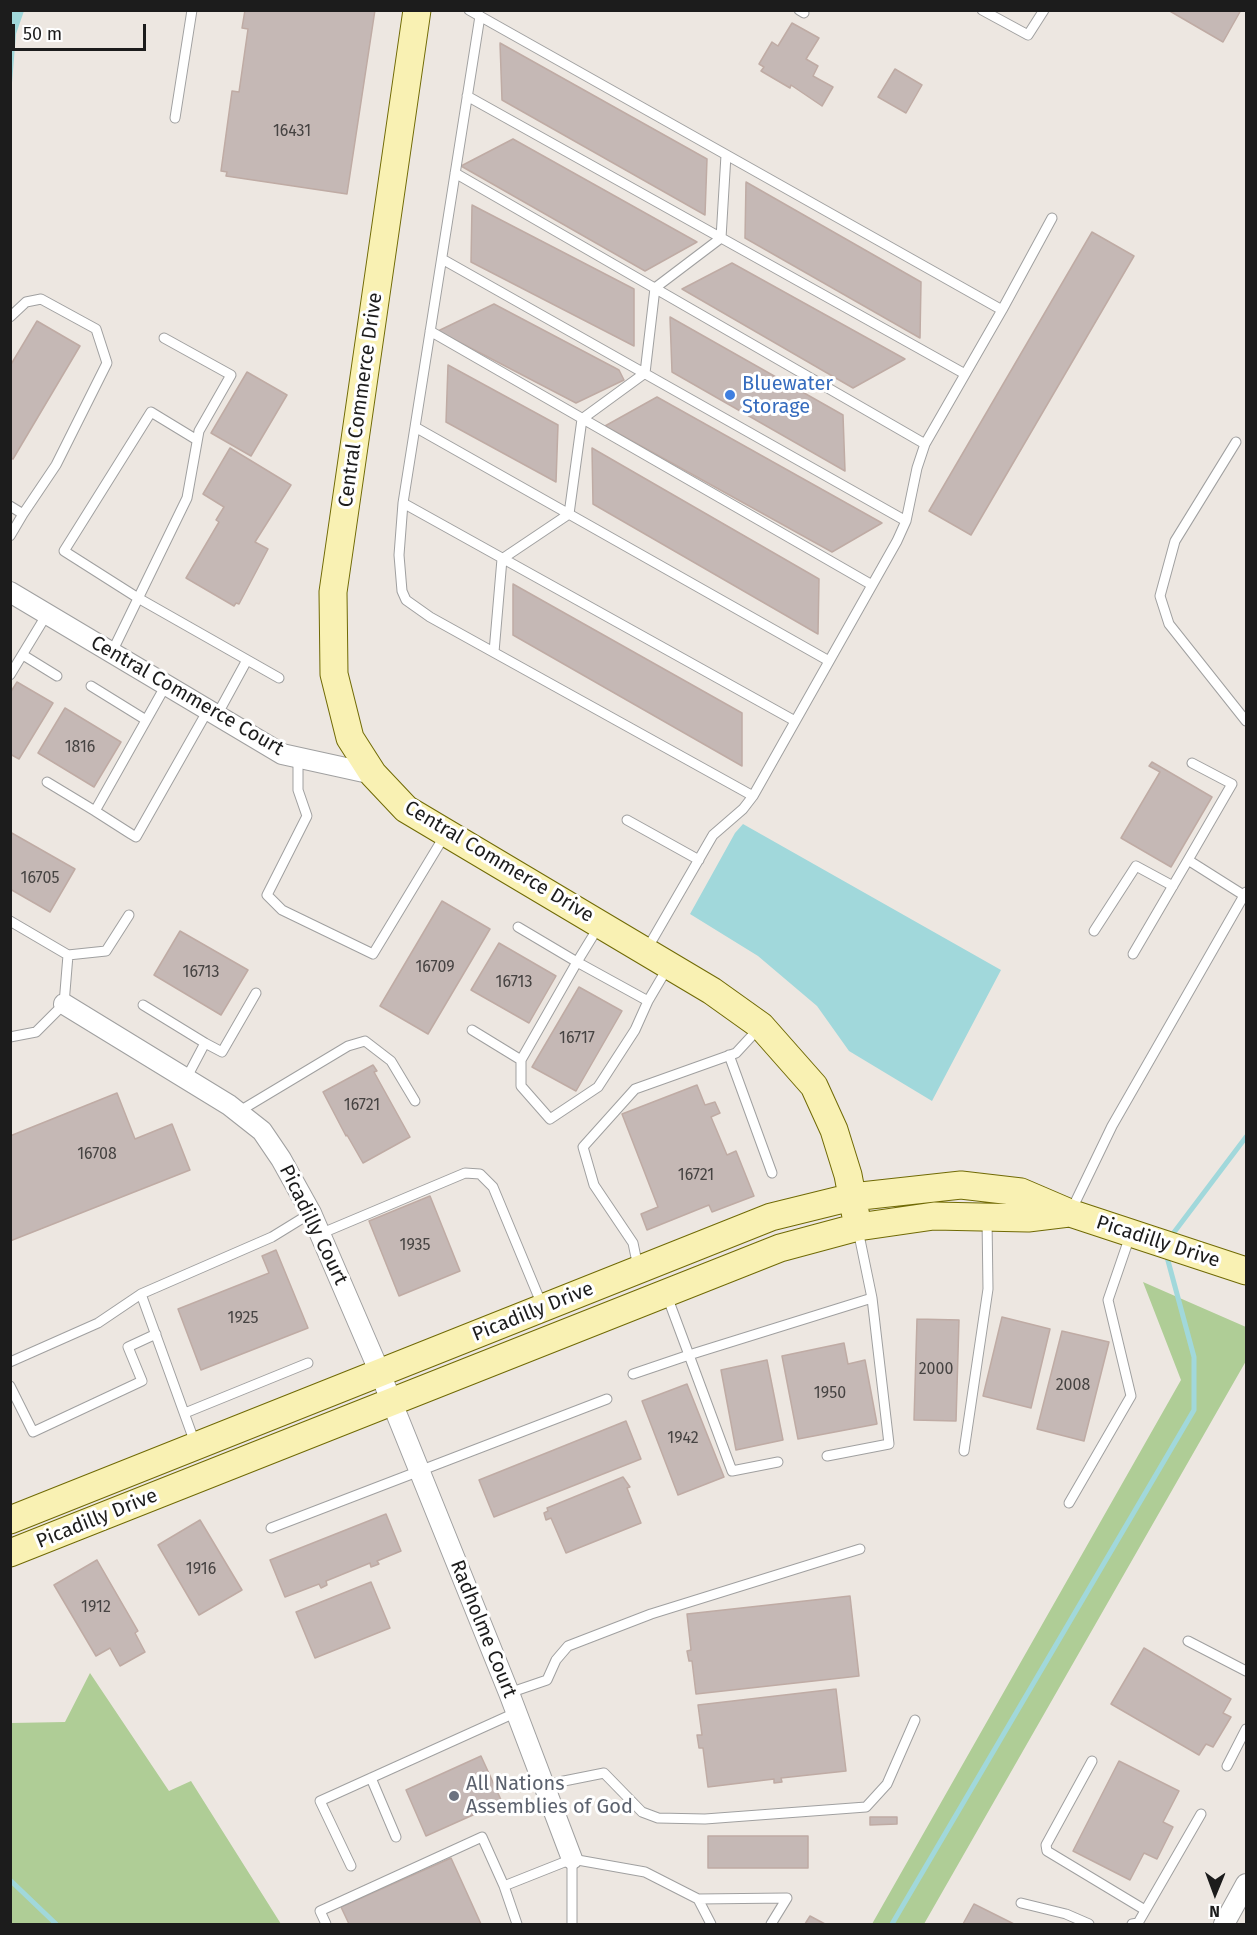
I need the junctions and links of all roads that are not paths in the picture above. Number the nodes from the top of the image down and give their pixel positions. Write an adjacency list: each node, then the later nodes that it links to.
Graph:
1 (192, 10): 8 (lane)
2 (417, 10): 53 (street, Central Commerce Drive)
3 (469, 10): 6 (lane)
4 (982, 10): 5 (lane)
5 (1044, 10)
6 (480, 16): 7 (lane); 9 (lane)
7 (467, 96): 10 (lane); 12 (lane)
8 (175, 118)
9 (726, 155): 12 (lane); 15 (lane)
10 (455, 173): 13 (lane); 14 (lane)
11 (1052, 218): 15 (lane)
12 (721, 238): 14 (lane); 20 (lane)
13 (442, 259): 17 (lane); 19 (lane)
14 (655, 288): 19 (lane); 25 (lane)
15 (1002, 309): 20 (lane)
16 (10, 317): 28 (lane)
17 (430, 331): 21 (lane); 22 (lane)
18 (164, 338): 23 (lane)
19 (645, 374): 21 (lane); 30 (lane)
20 (965, 374): 25 (lane)
21 (582, 419): 29 (lane); 33 (lane)
22 (415, 427): 26 (lane); 29 (lane)
23 (197, 440): 35 (lane); 35 (lane)
24 (1236, 442): 50 (lane)
25 (925, 444): 30 (lane)
26 (403, 503): 32 (lane); 38 (lane)
27 (10, 507): 28 (lane)
28 (23, 514): 31 (lane)
29 (569, 514): 32 (lane); 41 (lane)
30 (906, 521): 33 (lane)
31 (10, 536)
32 (502, 558): 38 (lane); 49 (lane)
33 (872, 585): 41 (lane)
34 (10, 592): 36 (street, Central Commerce Court)
35 (138, 598): 37 (lane); 40 (lane)
36 (47, 614): 37 (street, Central Commerce Court); 39 (lane)
37 (112, 652): 45 (street, Central Commerce Court)
38 (494, 652): 55 (lane)
39 (23, 655): 42 (lane); 43 (lane)
40 (247, 660): 44 (lane); 47 (lane)
41 (829, 661): 49 (lane)
42 (10, 675)
43 (57, 676)
44 (279, 678)
45 (166, 685): 47 (street, Central Commerce Court); 48 (lane)
46 (91, 686): 48 (lane)
47 (213, 713): 51 (street, Central Commerce Court); 56 (lane)
48 (146, 720): 56 (lane)
49 (795, 721): 55 (lane)
50 (1246, 721)
51 (298, 758): 53 (street, Central Commerce Court); 58 (lane)
52 (1192, 763): 60 (lane)
53 (373, 774): 58 (street, Central Commerce Drive)
54 (47, 782): 56 (lane)
55 (753, 796): 59 (lane)
56 (95, 811)
57 (627, 820): 59 (lane)
58 (446, 833): 65 (street, Central Commerce Drive)
59 (699, 860): 68 (lane)
60 (1188, 860): 61 (lane); 62 (lane)
61 (1173, 886): 67 (lane); 69 (lane)
62 (1246, 894): 89 (lane)
63 (129, 915): 70 (lane)
64 (10, 921): 70 (lane)
65 (600, 924): 68 (street, Central Commerce Drive); 71 (lane)
66 (518, 927): 71 (lane)
67 (1094, 931)
68 (646, 951): 72 (street, Central Commerce Drive)
69 (1133, 954)
70 (68, 955): 75 (lane)
71 (577, 962): 74 (lane); 82 (lane)
72 (670, 965): 74 (lane); 77 (street, Central Commerce Drive)
73 (256, 993): 80 (lane)
74 (648, 1001): 82 (lane)
75 (64, 1004): 79 (lane); 83 (street, Picadilly Court)
76 (143, 1005): 80 (lane)
77 (761, 1026): 81 (lane); 87 (street, Central Commerce Drive)
78 (472, 1030): 82 (lane)
79 (10, 1037)
80 (205, 1042): 83 (lane)
81 (729, 1056): 86 (lane); 94 (lane)
82 (520, 1059)
83 (186, 1079): 85 (street, Picadilly Court)
84 (415, 1101): 85 (lane)
85 (238, 1112): 88 (street, Picadilly Court)
86 (772, 1173)
87 (852, 1197): 89 (street, Picadilly Drive); 91 (street, Central Commerce Drive); 94 (street, Picadilly Drive)
88 (311, 1213): 93 (street, Picadilly Court); 97 (lane)
89 (1070, 1213): 90 (street, Picadilly Drive); 92 (street, Picadilly Drive)
90 (987, 1216): 91 (street, Picadilly Drive); 111 (lane)
91 (858, 1227): 96 (street, Picadilly Drive); 98 (lane)
92 (1131, 1233): 95 (street, Picadilly Drive); 115 (lane)
93 (320, 1234): 99 (lane); 104 (street, Picadilly Court)
94 (639, 1269): 99 (street, Picadilly Drive)
95 (1246, 1271)
96 (666, 1293): 101 (lane); 108 (street, Picadilly Drive)
97 (141, 1294): 100 (lane); 102 (lane)
98 (872, 1298): 101 (lane); 112 (lane)
99 (543, 1308): 104 (street, Picadilly Drive)
100 (156, 1334): 106 (lane); 109 (lane)
101 (688, 1355): 105 (lane); 113 (lane)
102 (10, 1362)
103 (308, 1363): 109 (lane)
104 (380, 1373): 108 (street, Picadilly Court); 110 (street, Picadilly Drive)
105 (633, 1374)
106 (10, 1386)
107 (607, 1399): 114 (lane)
108 (391, 1401): 114 (street, Radholme Court); 119 (street, Picadilly Drive)
109 (185, 1413): 110 (lane)
110 (196, 1445): 116 (street, Picadilly Drive)
111 (964, 1451)
112 (827, 1456)
113 (778, 1462)
114 (420, 1472): 117 (lane); 122 (street, Radholme Court)
115 (1069, 1503)
116 (10, 1520)
117 (271, 1528)
118 (860, 1549): 122 (lane)
119 (10, 1553)
120 (1188, 1641): 121 (lane)
121 (1246, 1671)
122 (510, 1693): 123 (street, Radholme Court)
123 (517, 1712): 128 (lane); 129 (street, Radholme Court)
124 (915, 1720): 129 (lane)
125 (1246, 1729): 127 (lane)
126 (1092, 1761): 138 (lane)
127 (1227, 1766)
128 (371, 1778): 131 (lane); 133 (lane)
129 (544, 1785): 132 (street, Radholme Court)
130 (1201, 1814): 138 (lane)
131 (396, 1837)
132 (572, 1859): 135 (lane); 136 (lane); 141 (lane)
133 (351, 1866)
134 (1246, 1884): 146 (street)
135 (504, 1886): 139 (lane); 140 (lane)
136 (699, 1899): 142 (lane); 143 (lane)
137 (1020, 1903): 144 (lane)
138 (1144, 1910): 145 (lane)
139 (326, 1924)
140 (517, 1924)
141 (572, 1924)
142 (711, 1924)
143 (771, 1924)
144 (1089, 1924)
145 (1137, 1924)
146 (1224, 1924)

